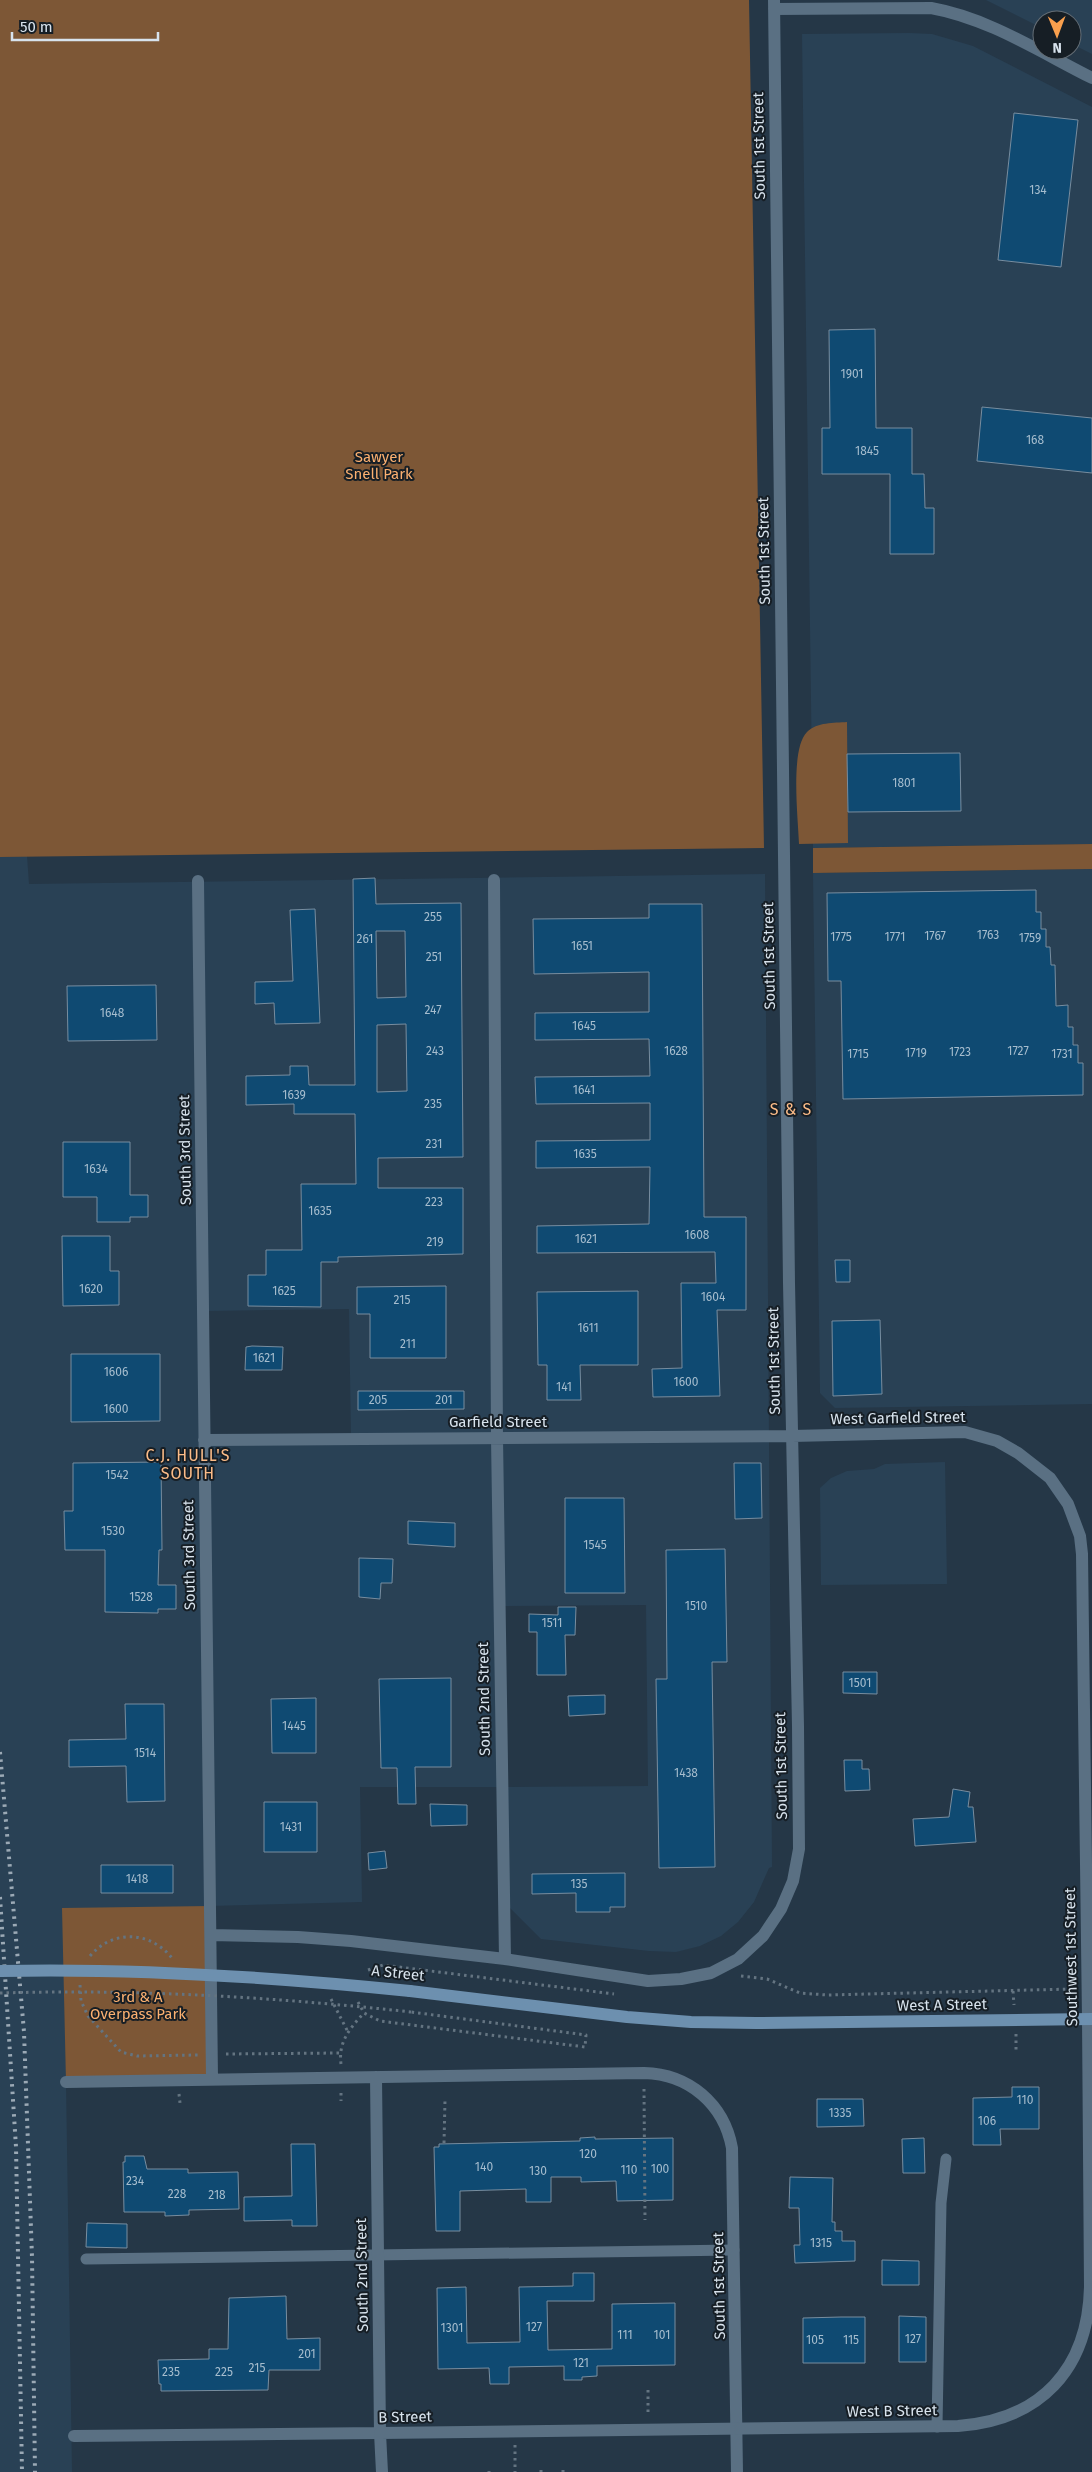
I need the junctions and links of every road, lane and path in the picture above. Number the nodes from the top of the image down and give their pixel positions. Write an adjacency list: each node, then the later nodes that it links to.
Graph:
1 (774, 5): 2 (street); 5 (street, South 1st Street)
2 (1092, 78)
3 (494, 880): 6 (street, South 2nd Street)
4 (198, 881): 7 (street, South 3rd Street)
5 (792, 1436): 6 (street, Garfield Street); 8 (street, West Garfield Street); 9 (street, South 1st Street)
6 (497, 1438): 7 (street, Garfield Street); 11 (street, South 2nd Street)
7 (204, 1440): 10 (street, South 3rd Street)
8 (1068, 1504): 16 (street, Southwest 1st Street)
9 (781, 1909): 11 (street, A Street)
10 (211, 1935): 11 (street, A Street); 21 (street, South 3rd Street)
11 (505, 1960)
12 (0, 1971): 17 (main road, A Street, bridge)
13 (0, 1993): 14 (path, bridge)
14 (411, 2012)
15 (364, 2013): 19 (path)
16 (1090, 2019): 17 (main road, West A Street); 32 (street, Southwest 1st Street)
17 (792, 2023)
18 (644, 2073): 20 (street); 27 (path); 28 (street, South 1st Street)
19 (341, 2077): 20 (street); 21 (street); 24 (path)
20 (376, 2077): 29 (street, South 2nd Street)
21 (212, 2079): 22 (street)
22 (66, 2082)
23 (445, 2100): 25 (path)
24 (341, 2101)
25 (444, 2143)
26 (946, 2159): 33 (lane)
27 (646, 2220)
28 (734, 2250): 29 (lane); 34 (street, South 1st Street)
29 (378, 2256): 30 (lane); 37 (street, South 2nd Street)
30 (86, 2259)
31 (648, 2390): 35 (path)
32 (1042, 2397): 33 (street, West B Street)
33 (937, 2426): 34 (street, West B Street)
34 (736, 2428): 35 (street, B Street); 41 (street, South 1st Street)
35 (648, 2430): 36 (street, B Street)
36 (515, 2431): 37 (street, B Street); 40 (path)
37 (380, 2433): 38 (street, B Street); 39 (street, South 2nd Street)
38 (74, 2436)
39 (382, 2472)
40 (515, 2472)
41 (737, 2472)

